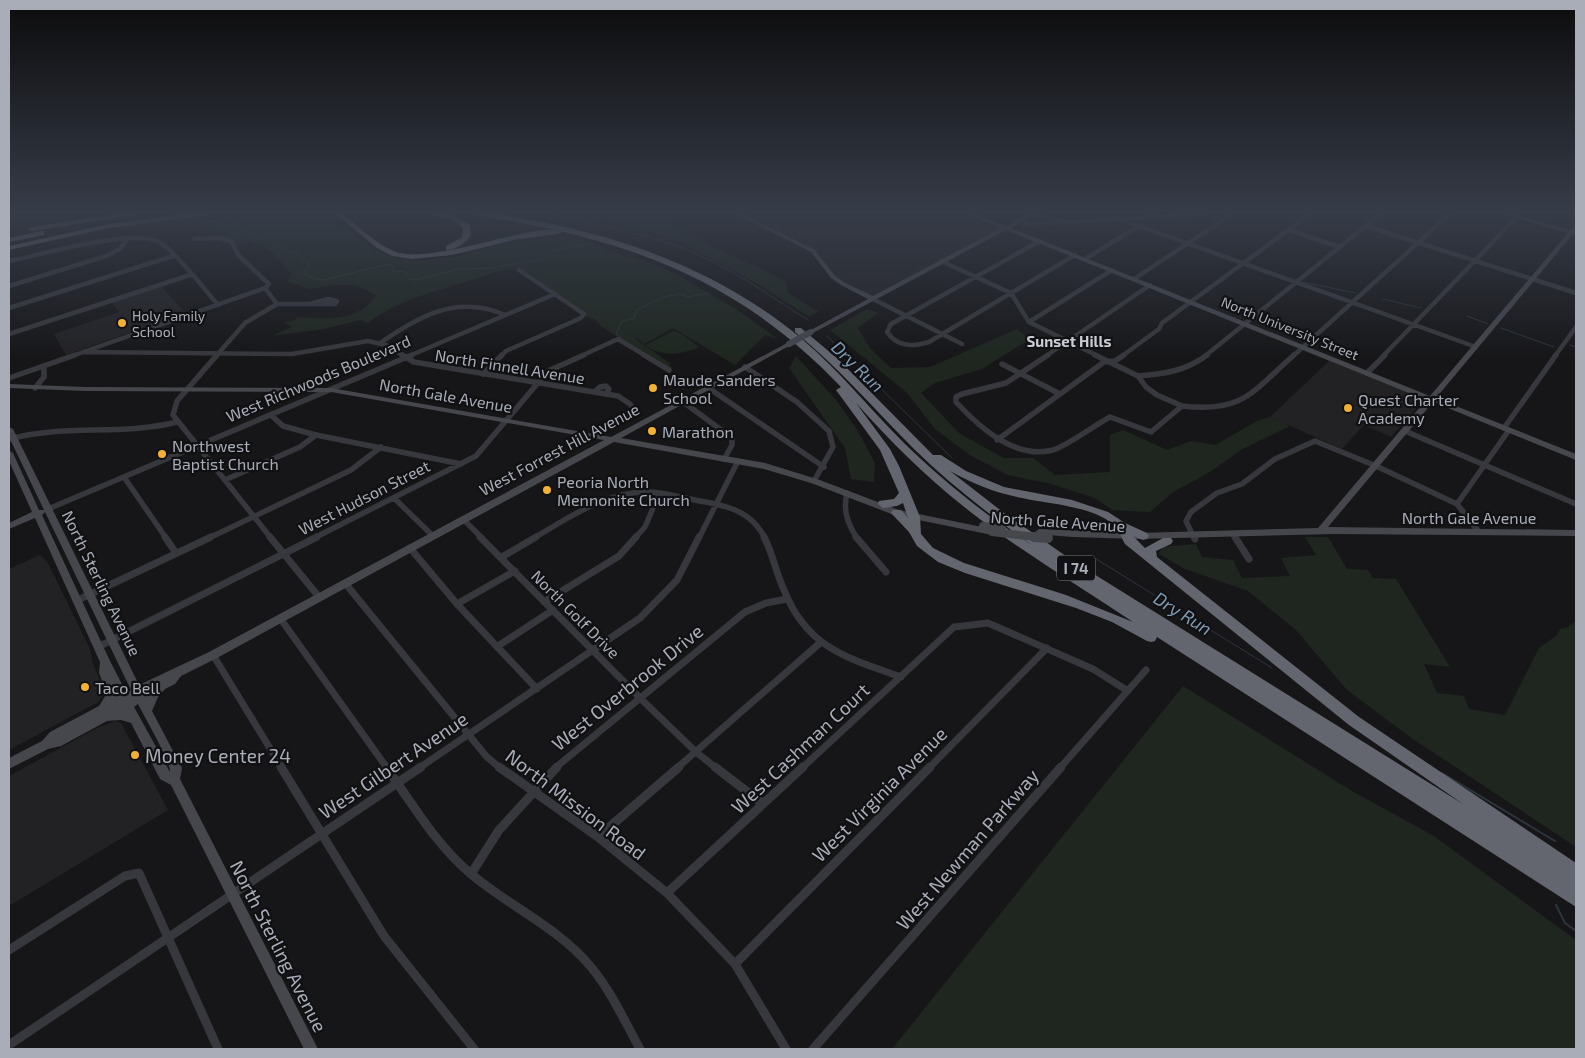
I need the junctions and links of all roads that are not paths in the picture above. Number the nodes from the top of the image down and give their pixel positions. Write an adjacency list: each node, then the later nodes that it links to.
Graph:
1 (89, 261): 32 (street)
2 (156, 261): 44 (street)
3 (178, 261): 25 (street)
4 (245, 261): 33 (street)
5 (661, 261): 23 (highway)
6 (664, 261): 23 (highway, I 74)
7 (678, 261): 60 (highway, I 74)
8 (821, 261): 34 (main road)
9 (1003, 261): 26 (street)
10 (1064, 261): 36 (street)
11 (1091, 261): 24 (main road, North University Street)
12 (1161, 261): 27 (street)
13 (1236, 261): 21 (street)
14 (1247, 261): 21 (street)
15 (1322, 261): 29 (street)
16 (1398, 261): 41 (street)
17 (1474, 261): 50 (street)
18 (1479, 261): 28 (street)
19 (1548, 261): 28 (main road)
20 (941, 262): 26 (street); 30 (main road, West Forrest Hill Avenue)
21 (1243, 264): 29 (street); 39 (street)
22 (518, 270): 37 (street)
23 (686, 270): 54 (highway, I 74)
24 (1112, 270): 27 (main road, North University Street); 48 (street)
25 (190, 275): 43 (street); 52 (street)
26 (975, 277): 36 (street); 47 (street)
27 (1134, 279): 31 (main road, North University Street)
28 (1533, 279): 35 (street); 59 (main road)
29 (1296, 283): 41 (street); 49 (street)
30 (898, 284): 34 (main road); 38 (main road, West Forrest Hill Avenue)
31 (1150, 285): 39 (main road, North University Street); 55 (street)
32 (9, 286)
33 (265, 288): 42 (street); 43 (street)
34 (851, 288): 38 (main road); 45 (main road)
35 (1576, 292)
36 (1011, 293): 48 (street); 53 (street)
37 (555, 294): 46 (street, West Richwoods Boulevard); 70 (street)
38 (871, 298): 45 (main road, West Forrest Hill Avenue); 47 (street)
39 (1191, 302): 49 (main road, North University Street); 64 (street)
40 (313, 303): 42 (street)
41 (1353, 303): 50 (street); 58 (street)
42 (277, 304): 62 (street)
43 (218, 305): 61 (street)
44 (9, 308)
45 (846, 312): 54 (main road, West Forrest Hill Avenue, bridge)
46 (504, 315): 56 (street); 63 (street, West Richwoods Boulevard)
47 (907, 316): 53 (street); 53 (street)
48 (1030, 322): 55 (street)
49 (1245, 324): 58 (main road, North University Street); 72 (street)
50 (1413, 325): 59 (street); 69 (street)
51 (1576, 328): 90 (street)
52 (9, 334)
53 (942, 334): 57 (street)
54 (789, 339): 67 (main road, West Forrest Hill Avenue); 114 (highway); 182 (highway, I 74)
55 (1068, 340): 64 (street); 71 (street)
56 (380, 342): 62 (street); 63 (street, North Finnell Avenue)
57 (962, 344)
58 (1302, 347): 69 (main road, North University Street); 83 (street)
59 (1476, 348): 81 (main road)
60 (822, 350): 126 (highway); 187 (highway, I 74)
61 (82, 352): 62 (street); 66 (street)
62 (220, 352): 77 (street)
63 (404, 358): 70 (street, North Finnell Avenue); 79 (street, West Richwoods Boulevard)
64 (1110, 361): 72 (street); 80 (street)
65 (1002, 364): 71 (street)
66 (44, 366): 73 (street); 76 (street)
67 (745, 367): 75 (main road, West Forrest Hill Avenue); 108 (street)
68 (669, 370): 74 (street, West Hudson Street)
69 (1367, 372): 81 (main road, North University Street)
70 (483, 374): 74 (street, North Finnell Avenue)
71 (1020, 374): 80 (street); 96 (street)
72 (1138, 376): 83 (street)
73 (9, 378)
74 (538, 383): 84 (street, North Finnell Avenue); 86 (street, West Hudson Street)
75 (707, 387): 82 (main road, West Forrest Hill Avenue); 108 (street)
76 (33, 388): 77 (main road, North Gale Avenue); 78 (main road, North Gale Avenue)
77 (188, 388): 79 (main road, North Gale Avenue); 87 (street)
78 (11, 390)
79 (331, 390): 85 (street, West Richwoods Boulevard); 86 (main road, North Gale Avenue)
80 (1060, 394): 96 (street)
81 (1432, 399): 90 (main road, North University Street); 91 (main road)
82 (682, 401): 88 (main road, West Forrest Hill Avenue); 103 (street)
83 (1182, 406): 96 (street)
84 (635, 411)
85 (271, 415): 92 (street); 98 (street, West Richwoods Boulevard)
86 (507, 421): 93 (main road, North Gale Avenue); 105 (street, West Hudson Street)
87 (177, 422): 94 (street); 98 (street)
88 (635, 426): 95 (main road, West Forrest Hill Avenue); 97 (main road)
89 (9, 428): 94 (main road, North Sterling Avenue)
90 (1506, 429): 102 (main road, North University Street); 106 (street)
91 (1405, 431): 106 (street); 107 (main road)
92 (316, 435): 99 (street); 110 (street)
93 (588, 436): 95 (main road, North Gale Avenue); 100 (main road)
94 (11, 438): 120 (main road, North Sterling Avenue)
95 (609, 440): 97 (main road, North Gale Avenue); 100 (main road, West Forrest Hill Avenue)
96 (997, 440)
97 (637, 444): 103 (main road, North Gale Avenue)
98 (197, 446): 109 (street, West Richwoods Boulevard); 110 (street)
99 (381, 447): 105 (street); 123 (street)
100 (589, 451): 124 (main road, West Forrest Hill Avenue)
101 (9, 453): 122 (main road, North Sterling Avenue)
102 (1576, 457)
103 (724, 459): 104 (main road, North Gale Avenue)
104 (738, 461): 111 (main road, North Gale Avenue); 117 (street, West Gilbert Avenue)
105 (461, 464): 115 (street, West Hudson Street)
106 (1484, 465): 116 (street); 119 (street)
107 (1376, 466): 119 (street); 128 (main road); 134 (street)
108 (824, 467): 111 (street)
109 (124, 477): 120 (street, West Richwoods Boulevard); 138 (street)
110 (225, 480): 123 (street)
111 (814, 481): 112 (main road, North Gale Avenue)
112 (847, 493): 118 (main road, North Gale Avenue); 121 (main road, North Gale Avenue); 144 (street)
113 (659, 494): 117 (street); 140 (street); 150 (street)
114 (905, 494): 118 (highway); 125 (highway)
115 (394, 498): 131 (street); 139 (street, West Hudson Street)
116 (1575, 501)
117 (717, 504): 148 (street); 159 (street, West Gilbert Avenue)
118 (883, 504): 125 (main road, North Gale Avenue)
119 (1457, 504): 129 (street)
120 (48, 509): 122 (main road, West Richwoods Boulevard); 146 (main road, North Sterling Avenue)
121 (897, 513): 125 (highway)
122 (38, 514): 127 (main road, West Richwoods Boulevard); 149 (main road, North Sterling Avenue)
123 (253, 516): 138 (street); 139 (street)
124 (463, 519): 131 (main road, West Forrest Hill Avenue); 140 (street, North Golf Drive)
125 (913, 519): 135 (main road, North Gale Avenue, bridge); 135 (main road, North Gale Avenue, bridge); 182 (highway)
126 (1117, 522): 133 (highway); 135 (highway)
127 (9, 526)
128 (1320, 531): 129 (main road, North Gale Avenue); 132 (main road, North Gale Avenue)
129 (1479, 532): 130 (main road, North Gale Avenue)
130 (1576, 533)
131 (432, 535): 137 (main road, West Forrest Hill Avenue)
132 (1234, 535): 134 (main road, North Gale Avenue); 142 (street)
133 (1143, 536): 134 (main road, North Gale Avenue); 135 (main road, North Gale Avenue)
134 (1194, 537): 136 (main road, North Gale Avenue)
135 (1128, 539): 136 (main road, North Gale Avenue); 141 (highway)
136 (1168, 541): 141 (highway)
137 (410, 548): 145 (main road, West Forrest Hill Avenue); 151 (street)
138 (176, 553): 146 (street)
139 (284, 553): 147 (street); 154 (street, West Hudson Street)
140 (502, 557): 143 (street, North Golf Drive)
141 (1152, 560): 185 (highway)
142 (1249, 560)
143 (514, 571): 150 (street, North Golf Drive); 151 (street)
144 (886, 572)
145 (345, 583): 147 (main road, West Forrest Hill Avenue); 175 (street, North Mission Road)
146 (89, 594): 149 (street); 154 (main road, North Sterling Avenue)
147 (319, 597): 153 (main road, West Forrest Hill Avenue)
148 (787, 599): 155 (street); 170 (street, West Overbrook Drive)
149 (78, 600): 156 (main road, North Sterling Avenue)
150 (544, 602): 152 (street, North Golf Drive)
151 (457, 604): 157 (street)
152 (553, 610): 157 (street); 159 (street, North Golf Drive)
153 (280, 618): 160 (main road, West Forrest Hill Avenue); 179 (street)
154 (112, 641): 156 (street, West Hudson Street); 164 (main road, North Sterling Avenue)
155 (820, 643): 165 (street); 176 (street)
156 (100, 646): 161 (main road, North Sterling Avenue)
157 (498, 646): 167 (street)
158 (1047, 648): 165 (street, West Cashman Court); 168 (street); 193 (street, West Virginia Avenue)
159 (594, 650): 167 (street, West Gilbert Avenue); 170 (street, North Golf Drive)
160 (212, 655): 163 (main road, West Forrest Hill Avenue); 183 (street)
161 (105, 662): 171 (main road, North Sterling Avenue); 173 (main road)
162 (1146, 670): 168 (street, West Newman Parkway)
163 (177, 673): 166 (street, West Forrest Hill Avenue)
164 (129, 676): 166 (street); 169 (street, North Sterling Avenue)
165 (901, 677): 181 (street, West Cashman Court)
166 (163, 682): 169 (main road, West Forrest Hill Avenue); 172 (main road)
167 (537, 689): 175 (street, West Gilbert Avenue)
168 (1128, 691): 200 (street, West Newman Parkway)
169 (138, 694): 171 (main road, West Forrest Hill Avenue); 172 (street, North Sterling Avenue)
170 (640, 698): 176 (street, North Golf Drive); 180 (street, West Overbrook Drive)
171 (126, 701): 173 (main road, West Forrest Hill Avenue); 174 (main road, North Sterling Avenue)
172 (147, 711): 178 (main road, North Sterling Avenue)
173 (100, 715): 174 (main road); 177 (main road, West Forrest Hill Avenue)
174 (134, 719): 178 (main road, North Sterling Avenue)
175 (468, 735): 179 (street, West Gilbert Avenue); 180 (street, North Mission Road)
176 (696, 752): 181 (street, North Golf Drive); 184 (street)
177 (9, 764)
178 (174, 780): 189 (main road, North Sterling Avenue)
179 (398, 782): 183 (street, West Gilbert Avenue); 186 (street)
180 (532, 791): 184 (street, North Mission Road); 186 (street, West Overbrook Drive)
181 (763, 804): 188 (street, West Cashman Court)
182 (1463, 827): 190 (highway, I 74)
183 (321, 834): 189 (street, West Gilbert Avenue); 197 (street)
184 (598, 837): 188 (street, North Mission Road)
185 (1576, 872)
186 (471, 874): 198 (street)
187 (1576, 883)
188 (666, 893): 193 (street, North Mission Road)
189 (233, 894): 191 (street, West Gilbert Avenue); 196 (main road, North Sterling Avenue)
190 (1576, 899)
191 (167, 938): 192 (street); 194 (street, West Gilbert Avenue); 195 (street)
192 (9, 950)
193 (735, 964): 199 (street, North Mission Road)
194 (9, 1045)
195 (218, 1049)
196 (311, 1049)
197 (474, 1049)
198 (640, 1049)
199 (786, 1049)
200 (813, 1049)

